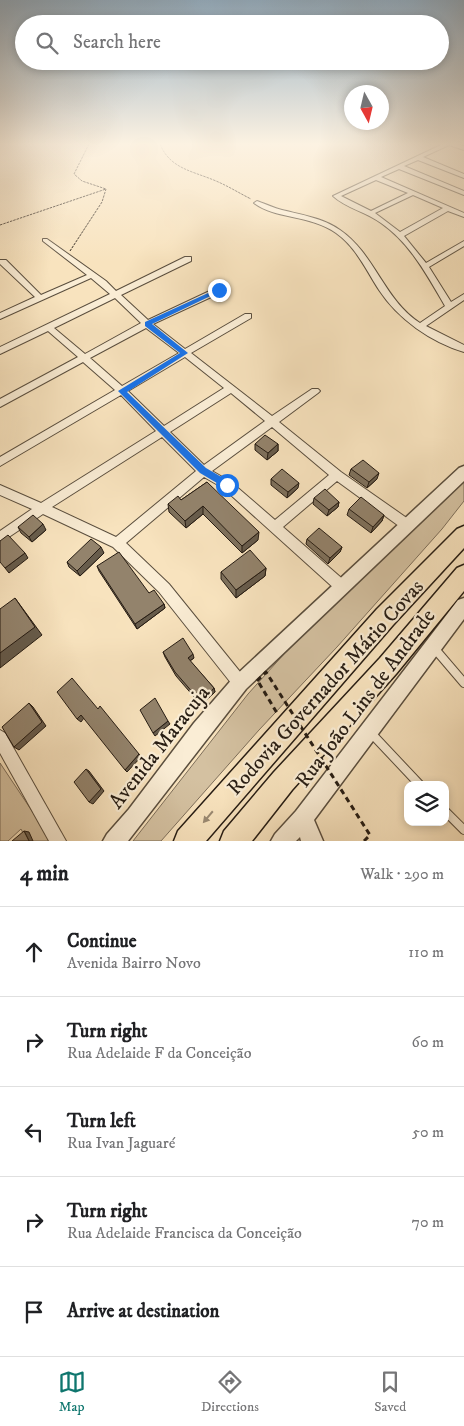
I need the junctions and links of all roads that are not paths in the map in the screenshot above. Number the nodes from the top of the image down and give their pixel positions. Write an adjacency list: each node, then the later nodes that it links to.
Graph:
1 (362, 183): 8 (street)
2 (390, 183): 4 (street)
3 (440, 183): 5 (street)
4 (413, 193): 7 (street); 8 (street)
5 (464, 193)
6 (257, 203): 25 (street)
7 (448, 208): 9 (street); 10 (street)
8 (371, 213): 10 (street)
9 (464, 215)
10 (401, 235): 15 (street)
11 (45, 240): 16 (street)
12 (464, 243): 15 (street)
13 (188, 259): 18 (street)
14 (3, 262): 20 (street)
15 (426, 266): 21 (street)
16 (92, 275): 18 (street); 20 (street)
17 (219, 290): 24 (street)
18 (117, 295): 24 (street); 26 (street)
19 (464, 296): 21 (street)
20 (40, 298): 22 (street)
21 (449, 306): 25 (street)
22 (0, 316)
23 (248, 316): 29 (street)
24 (147, 324): 29 (street); 30 (street)
25 (421, 326): 27 (street)
26 (48, 328): 28 (street); 30 (street)
27 (464, 349)
28 (0, 351)
29 (185, 353): 31 (street); 32 (street)
30 (82, 358): 32 (street); 34 (street)
31 (231, 388): 35 (street); 36 (street)
32 (122, 391): 36 (street); 37 (street)
33 (315, 392): 35 (street)
34 (0, 403)
35 (270, 422): 38 (street); 40 (street)
36 (164, 432): 38 (street); 42 (street)
37 (0, 462)
38 (203, 470): 44 (street); 47 (street)
39 (464, 472): 43 (street, Avenida Maracuja)
40 (337, 475): 43 (street); 44 (street)
41 (0, 490): 42 (street)
42 (42, 508): 46 (street); 47 (street)
43 (408, 524): 49 (street, Avenida Maracuja)
44 (274, 528): 49 (street)
45 (464, 535): 62 (highway, Rodovia Governador Mário Covas, one-way to 62)
46 (0, 538)
47 (117, 543): 52 (street)
48 (464, 575): 63 (highway, Rodovia Governador Mário Covas)
49 (341, 586): 52 (street, Avenida Maracuja)
50 (464, 606): 51 (street, Rua João Lins de Andrade)
51 (433, 646): 53 (lane); 54 (street, Rua João Lins de Andrade)
52 (249, 682): 61 (street, Avenida Maracuja)
53 (464, 683)
54 (369, 731): 56 (lane); 58 (street, Rua João Lins de Andrade)
55 (0, 738): 60 (street)
56 (416, 781)
57 (449, 815): 59 (lane)
58 (303, 818): 64 (street, Rua João Lins de Andrade); 65 (street)
59 (464, 830)
60 (58, 841)
61 (114, 841)
62 (188, 841)
63 (234, 841)
64 (282, 841)
65 (312, 841)

